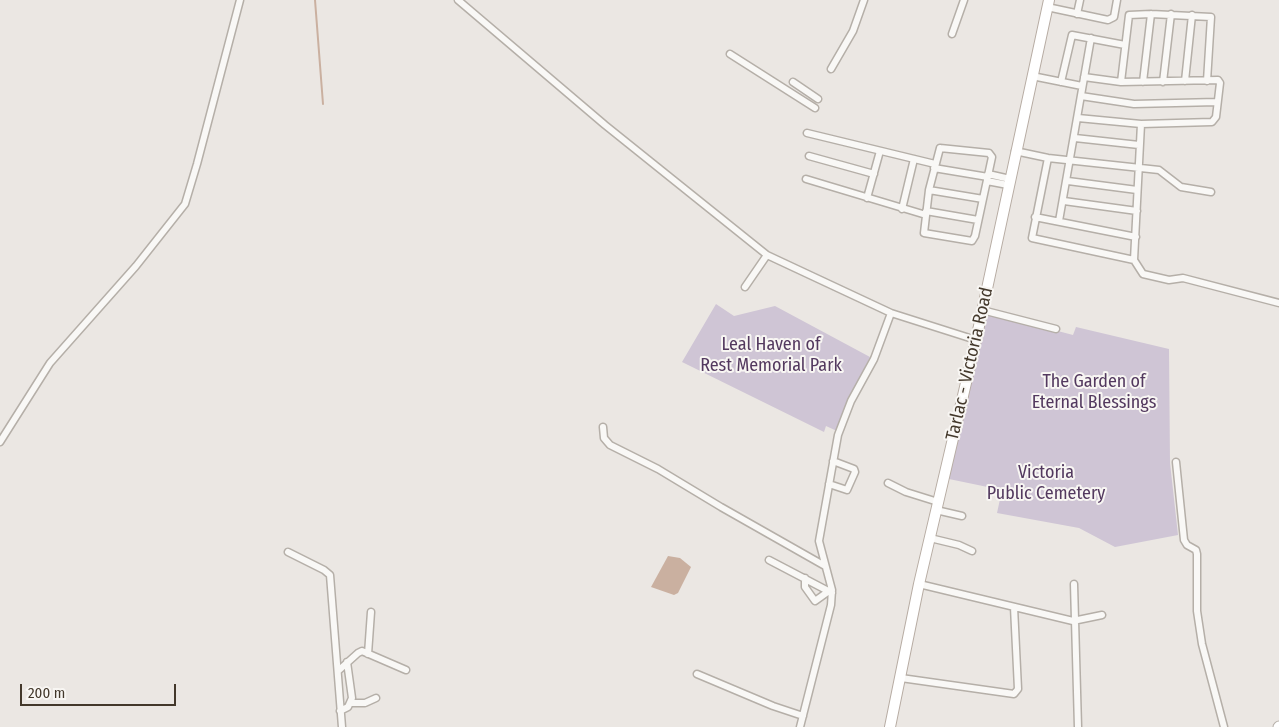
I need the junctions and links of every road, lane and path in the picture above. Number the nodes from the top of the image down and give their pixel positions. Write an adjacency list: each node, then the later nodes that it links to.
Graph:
1 (240, 0): 71 (street)
2 (458, 0): 62 (street)
3 (864, 0): 16 (street)
4 (964, 0): 12 (street)
5 (1080, 0): 8 (street)
6 (1117, 0): 8 (street)
7 (1048, 4): 8 (street); 17 (main road, Tarlac - Victoria Road)
8 (1077, 14)
9 (1151, 14): 10 (street); 14 (street); 23 (street)
10 (1171, 14): 11 (street); 24 (street)
11 (1192, 15): 19 (street); 25 (street)
12 (952, 34)
13 (1092, 38): 14 (street); 18 (street); 21 (street)
14 (1125, 45): 22 (street)
15 (730, 54): 30 (street)
16 (831, 69)
17 (1032, 76): 21 (street); 37 (main road, Tarlac - Victoria Road)
18 (1084, 77): 22 (street); 26 (street)
19 (1207, 81): 25 (street); 29 (street)
20 (794, 82): 28 (street)
21 (1061, 82): 26 (street)
22 (1121, 82): 23 (street)
23 (1142, 82): 24 (street)
24 (1163, 82): 25 (street)
25 (1185, 82)
26 (1082, 86): 27 (street)
27 (1081, 96): 29 (street); 31 (street)
28 (818, 99)
29 (1217, 102): 32 (street)
30 (815, 108)
31 (1078, 118): 32 (street); 34 (street)
32 (1141, 124): 35 (street)
33 (807, 133): 36 (street)
34 (1075, 138): 35 (street); 41 (street)
35 (1139, 145): 43 (street)
36 (880, 151): 40 (street); 44 (street)
37 (1015, 151): 39 (street); 48 (main road, Tarlac - Victoria Road)
38 (809, 156): 44 (street)
39 (1048, 158): 41 (street); 58 (street)
40 (914, 159): 42 (street); 55 (street)
41 (1072, 160): 43 (street); 47 (street)
42 (934, 166): 45 (street); 45 (street); 49 (street)
43 (1138, 168): 50 (street); 51 (street)
44 (874, 174): 52 (street)
45 (988, 177): 48 (street); 53 (street)
46 (806, 179): 52 (street)
47 (1068, 180): 50 (street); 54 (street)
48 (1009, 182): 66 (main road, Tarlac - Victoria Road)
49 (929, 190): 53 (street); 57 (street)
50 (1138, 190): 56 (street)
51 (1211, 192)
52 (867, 198): 55 (street)
53 (983, 199): 59 (street)
54 (1064, 201): 56 (street); 60 (street)
55 (902, 209): 57 (street)
56 (1137, 211): 61 (street)
57 (926, 213): 59 (street); 59 (street)
58 (1035, 217): 60 (street); 63 (street)
59 (978, 220)
60 (1060, 221): 61 (street)
61 (1136, 237): 63 (street)
62 (767, 255): 64 (street); 67 (street)
63 (1134, 260): 65 (street)
64 (746, 287)
65 (1279, 303)
66 (982, 310): 68 (street); 69 (main road, Tarlac - Victoria Road)
67 (891, 313): 69 (street); 72 (street)
68 (1056, 329)
69 (976, 340): 76 (main road, Tarlac - Victoria Road)
70 (603, 427): 82 (street)
71 (0, 442)
72 (833, 461): 75 (street); 75 (street)
73 (1176, 462): 105 (street)
74 (888, 483): 76 (street)
75 (829, 484): 82 (street)
76 (937, 506): 77 (street); 78 (main road, Tarlac - Victoria Road)
77 (962, 516)
78 (930, 538): 79 (street); 84 (main road, Tarlac - Victoria Road)
79 (972, 551)
80 (288, 552): 94 (street)
81 (769, 560): 83 (street)
82 (825, 566): 86 (street)
83 (805, 578): 86 (street); 86 (street)
84 (919, 584): 87 (street); 96 (main road, Tarlac - Victoria Road)
85 (1074, 584): 90 (street)
86 (830, 592): 100 (street)
87 (1014, 607): 90 (street); 96 (street)
88 (371, 612): 91 (street)
89 (1102, 614): 90 (street)
90 (1073, 621): 104 (street)
91 (368, 654): 92 (street); 93 (street)
92 (347, 662): 94 (street); 98 (street)
93 (406, 670)
94 (338, 671): 99 (street)
95 (697, 674): 100 (street)
96 (901, 678): 103 (main road, Tarlac - Victoria Road)
97 (376, 698): 98 (street)
98 (351, 703): 99 (street)
99 (340, 710): 101 (street)
100 (802, 716): 102 (street)
101 (342, 727)
102 (800, 727)
103 (890, 727)
104 (1078, 727)
105 (1224, 727)

